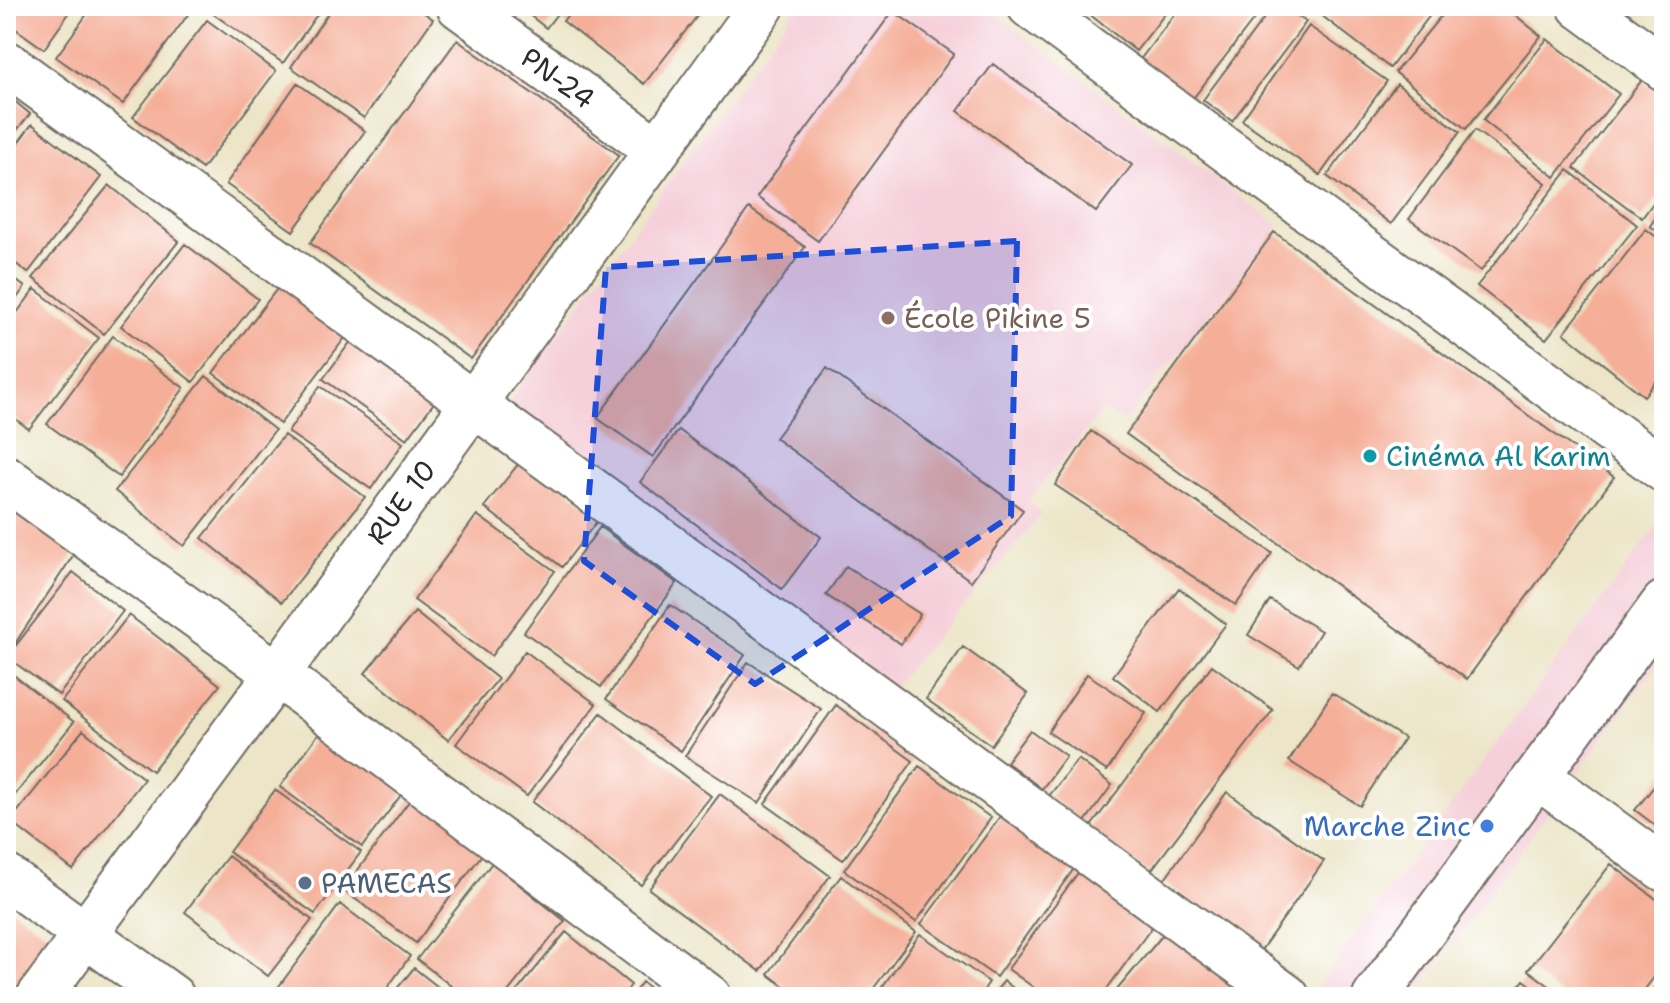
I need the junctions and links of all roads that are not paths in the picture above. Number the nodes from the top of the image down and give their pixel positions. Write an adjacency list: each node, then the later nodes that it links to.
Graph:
1 (459, 6): 7 (street, PN-24)
2 (762, 6): 7 (street, RUE 10)
3 (1030, 6): 9 (street)
4 (1580, 6): 6 (street)
5 (6, 63): 8 (street)
6 (1664, 68)
7 (657, 150): 8 (street, RUE 10)
8 (472, 403): 12 (street, RUE 10); 20 (street)
9 (1664, 470)
10 (6, 478): 12 (street)
11 (1664, 603): 13 (street)
12 (277, 674): 16 (street, RUE 10); 19 (street)
13 (1537, 776): 14 (street); 21 (street)
14 (1664, 869)
15 (6, 877): 16 (street)
16 (85, 934): 17 (street, RUE 10); 18 (street)
17 (39, 997)
18 (172, 997)
19 (709, 997)
20 (1287, 997)
21 (1375, 997)

